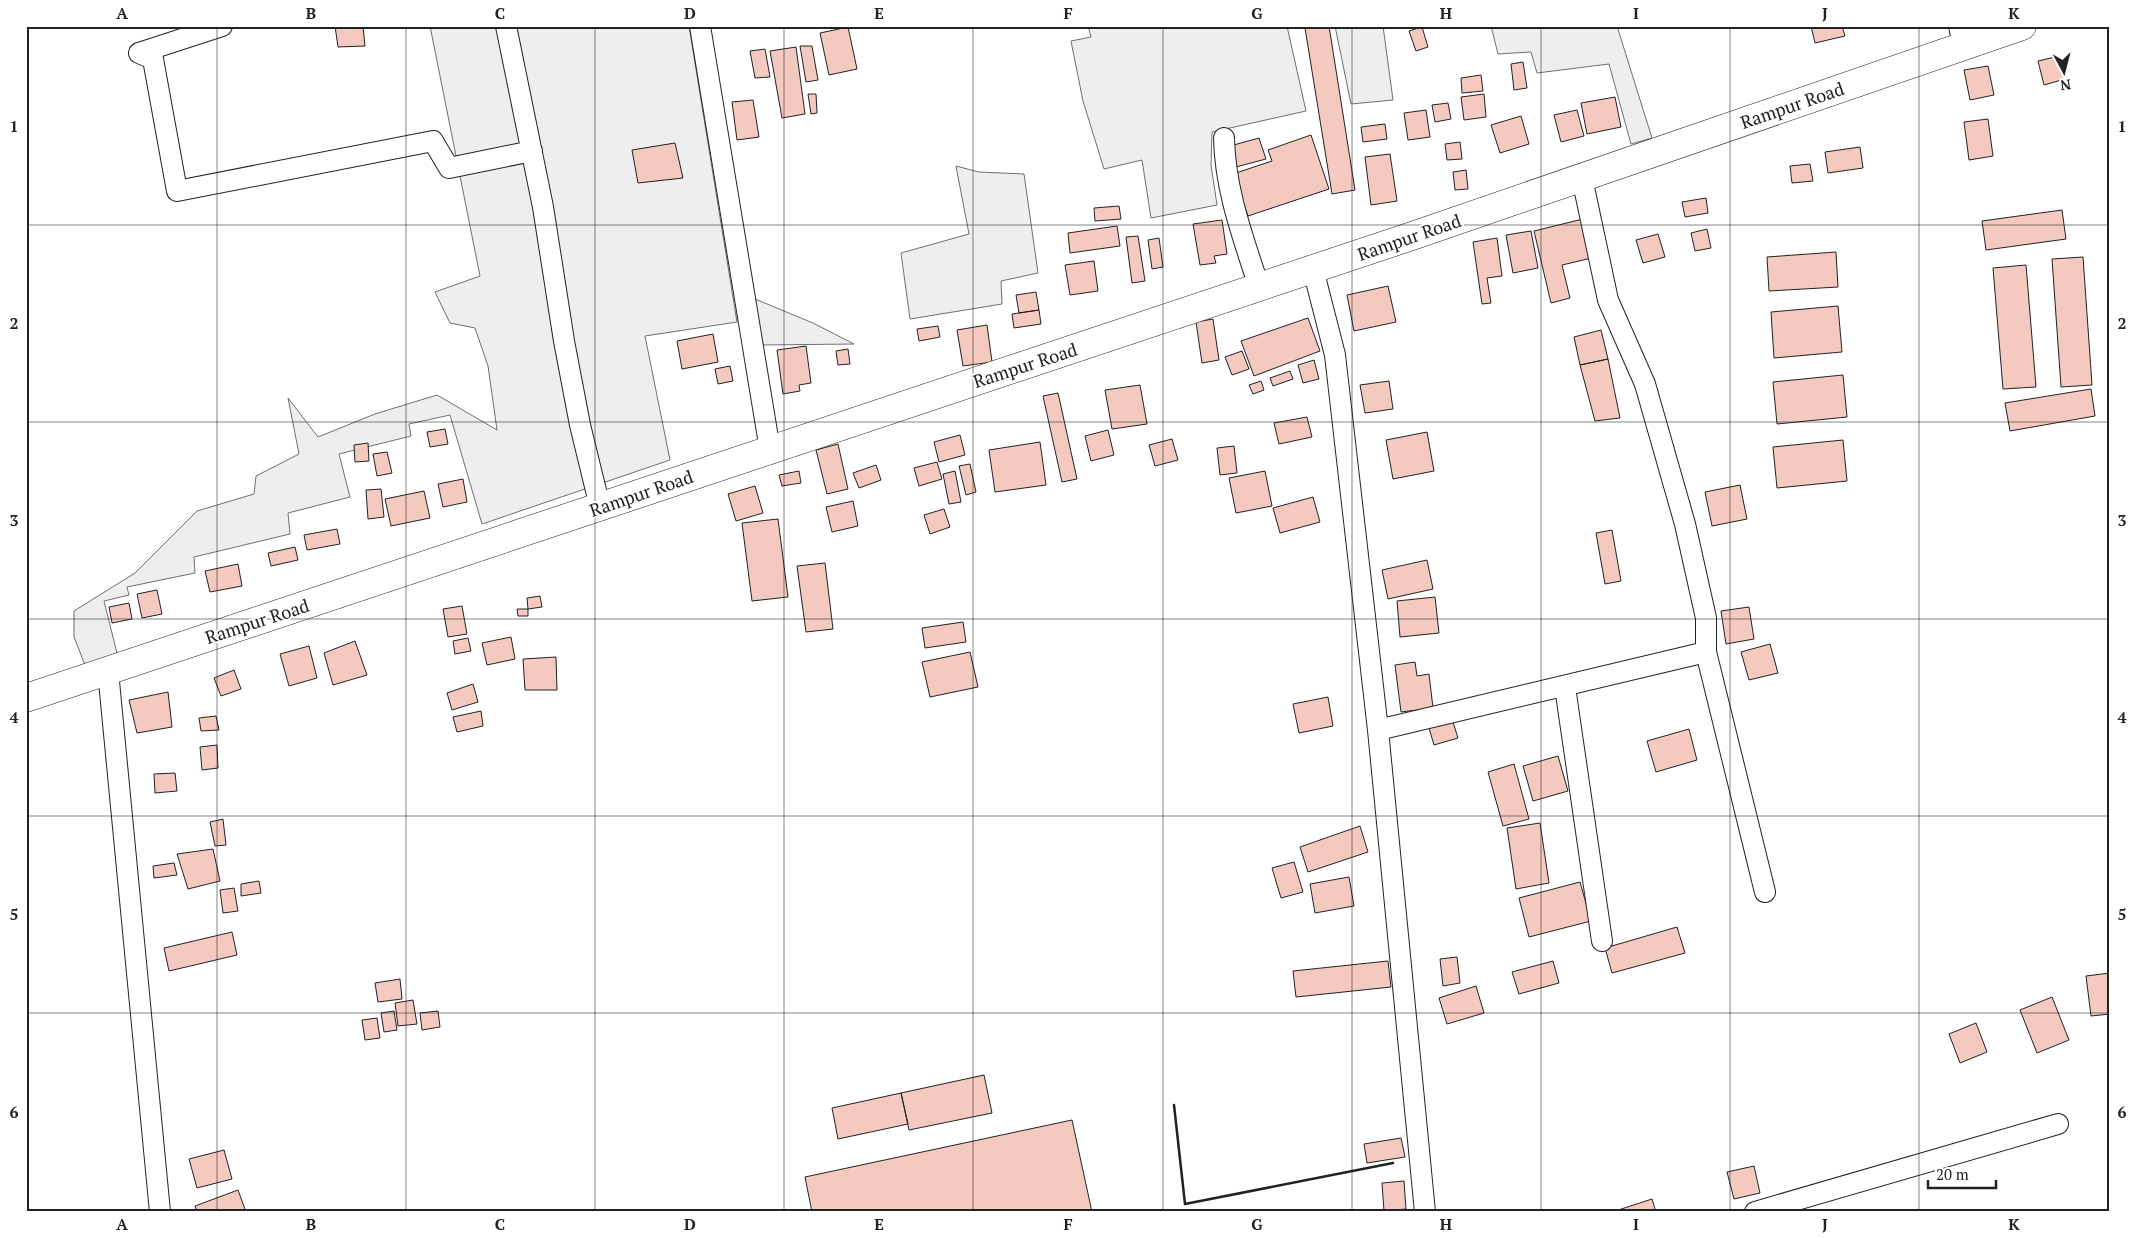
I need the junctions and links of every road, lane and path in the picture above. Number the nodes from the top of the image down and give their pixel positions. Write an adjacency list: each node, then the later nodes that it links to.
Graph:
1 (222, 26): 7 (street)
2 (506, 26): 7 (street)
3 (700, 26): 11 (street)
4 (2022, 26): 5 (main road, Rampur Road)
5 (1961, 36): 8 (main road, Rampur Road)
6 (1224, 138): 10 (street)
7 (532, 150): 12 (street)
8 (1582, 178): 9 (main road, Rampur Road); 13 (street)
9 (1313, 269): 10 (main road, Rampur Road); 17 (street)
10 (1259, 287): 11 (main road, Rampur Road)
11 (770, 450): 12 (main road, Rampur Road)
12 (600, 507): 14 (main road, Rampur Road)
13 (1706, 652): 15 (street); 18 (street)
14 (108, 671): 16 (main road, Rampur Road); 21 (street)
15 (1565, 687): 17 (street); 19 (street)
16 (26, 698)
17 (1378, 730): 22 (street)
18 (1765, 892)
19 (1602, 941)
20 (2058, 1124): 23 (street)
21 (160, 1212)
22 (1425, 1212)
23 (1755, 1212)

